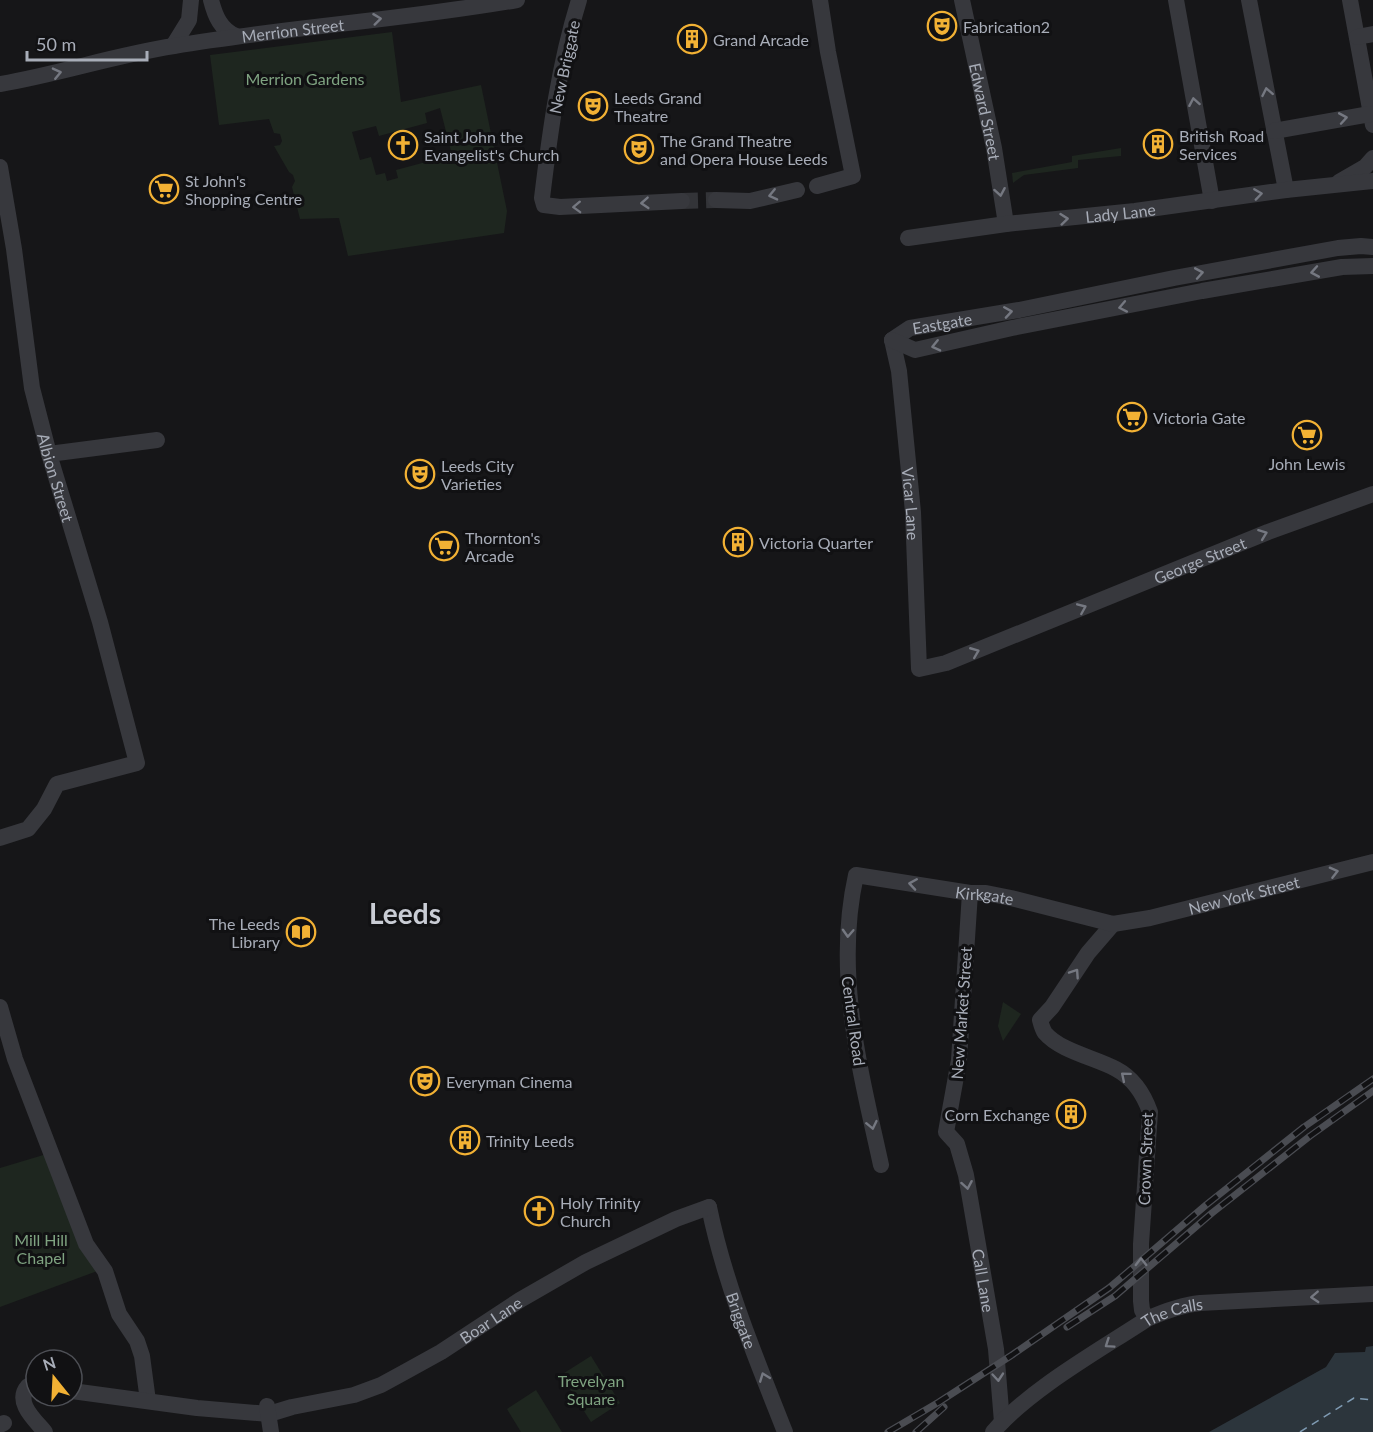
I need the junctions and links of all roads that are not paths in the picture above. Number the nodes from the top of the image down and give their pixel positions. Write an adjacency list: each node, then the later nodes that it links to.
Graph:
1 (191, 0): 12 (street)
2 (211, 0): 10 (street)
3 (517, 0): 10 (street, Merrion Street, one-way to 3)
4 (579, 0): 25 (street, New Briggate, one-way to 4)
5 (820, 0): 20 (street)
6 (962, 0): 27 (street, Edward Street, one-way to 27)
7 (1176, 0): 26 (street, one-way to 7)
8 (1248, 0): 15 (street, one-way to 8)
9 (1350, 0): 11 (street)
10 (236, 36): 12 (street, Merrion Street)
11 (1365, 36): 14 (street)
12 (173, 46): 13 (street, Merrion Street, one-way to 12)
13 (0, 84)
14 (1372, 119): 15 (street, one-way to 14)
15 (1274, 131): 23 (street)
16 (1373, 158): 21 (street, Lady Lane)
17 (0, 167): 19 (street, Albion Street)
18 (1373, 182): 21 (street, Lady Lane)
19 (1, 185): 33 (street, Albion Street)
20 (817, 186)
21 (1333, 186): 23 (street, Lady Lane)
22 (796, 190): 24 (street, one-way to 24)
23 (1286, 190): 26 (street, Lady Lane, one-way to 23)
24 (716, 200)
25 (682, 201)
26 (1212, 201): 27 (street, Lady Lane, one-way to 26)
27 (1006, 224): 28 (street, Lady Lane)
28 (908, 238)
29 (1373, 247): 31 (street, Eastgate, one-way to 29)
30 (1373, 266): 31 (street, Eastgate, one-way to 31)
31 (892, 340): 35 (street, Vicar Lane)
32 (158, 440): 33 (street)
33 (49, 454): 36 (street, Albion Street)
34 (1373, 494): 35 (street, George Street, one-way to 34)
35 (919, 669)
36 (0, 838)
37 (1373, 862): 40 (street, New York Street, one-way to 37)
38 (856, 875): 39 (street, Kirkgate, one-way to 38); 43 (street, Central Road, one-way to 43)
39 (970, 893): 40 (street, Kirkgate); 42 (street, New Market Street)
40 (1113, 924): 46 (street, Crown Street, one-way to 40)
41 (0, 1007): 48 (street)
42 (946, 1132): 51 (street, Call Lane, one-way to 51)
43 (881, 1165)
44 (709, 1207): 50 (street, Boar Lane); 54 (street, Briggate, one-way to 44)
45 (1373, 1294): 46 (street, The Calls, one-way to 46)
46 (1148, 1319): 51 (street, The Calls, one-way to 51)
47 (84, 1393): 48 (street, Boar Lane)
48 (148, 1401): 50 (street, Boar Lane)
49 (27, 1408): 52 (street)
50 (268, 1410): 53 (street)
51 (998, 1427)
52 (45, 1432)
53 (271, 1432)
54 (785, 1432)

